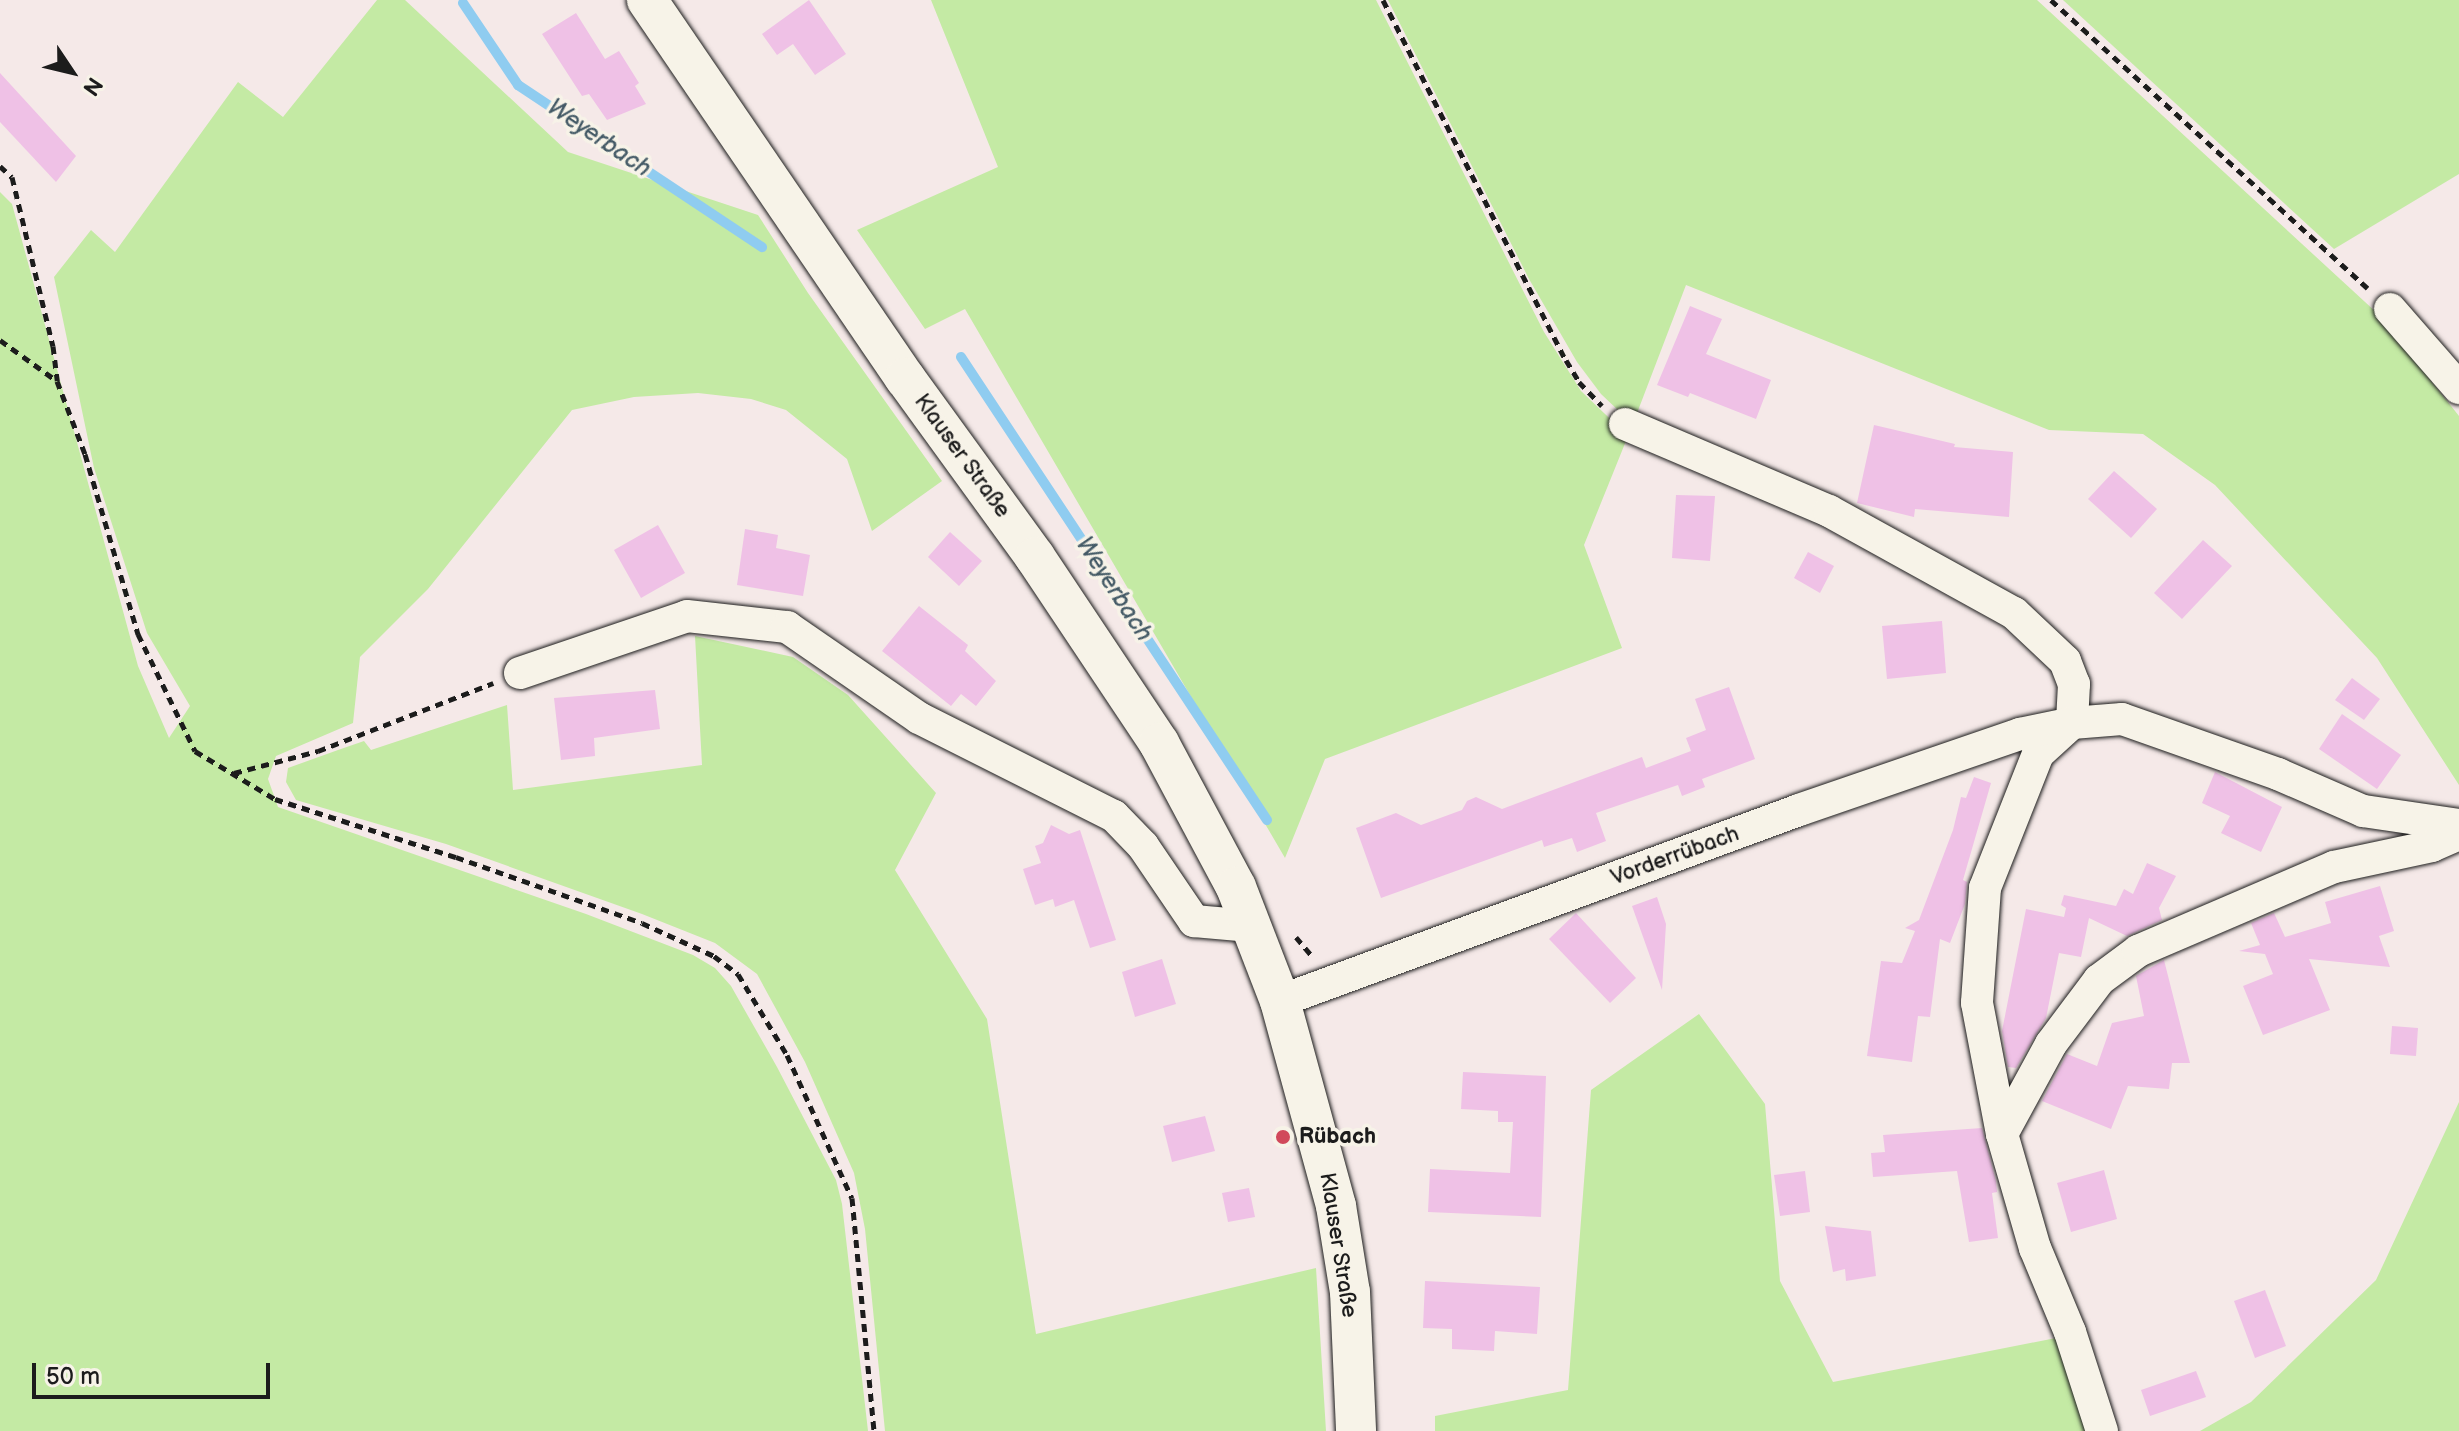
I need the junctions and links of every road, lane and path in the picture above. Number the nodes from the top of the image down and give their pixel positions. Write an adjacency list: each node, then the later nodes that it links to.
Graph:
1 (647, 0): 15 (main road, Klauser Straße)
2 (1383, 0): 9 (path)
3 (2051, 0): 5 (path)
4 (0, 166): 7 (path)
5 (2390, 309): 8 (street)
6 (0, 340): 7 (path)
7 (57, 381): 12 (path)
8 (2459, 388)
9 (1625, 424): 11 (street)
10 (520, 673): 12 (path); 15 (street)
11 (2072, 723): 13 (street, Vorderrübach); 16 (street, Vorderrübach); 17 (street)
12 (233, 774): 18 (path)
13 (2459, 825)
14 (2459, 834): 17 (street)
15 (1251, 926): 16 (main road, Klauser Straße)
16 (1280, 1001): 19 (main road, Klauser Straße)
17 (2002, 1134): 20 (street)
18 (874, 1431)
19 (1356, 1431)
20 (2102, 1431)

